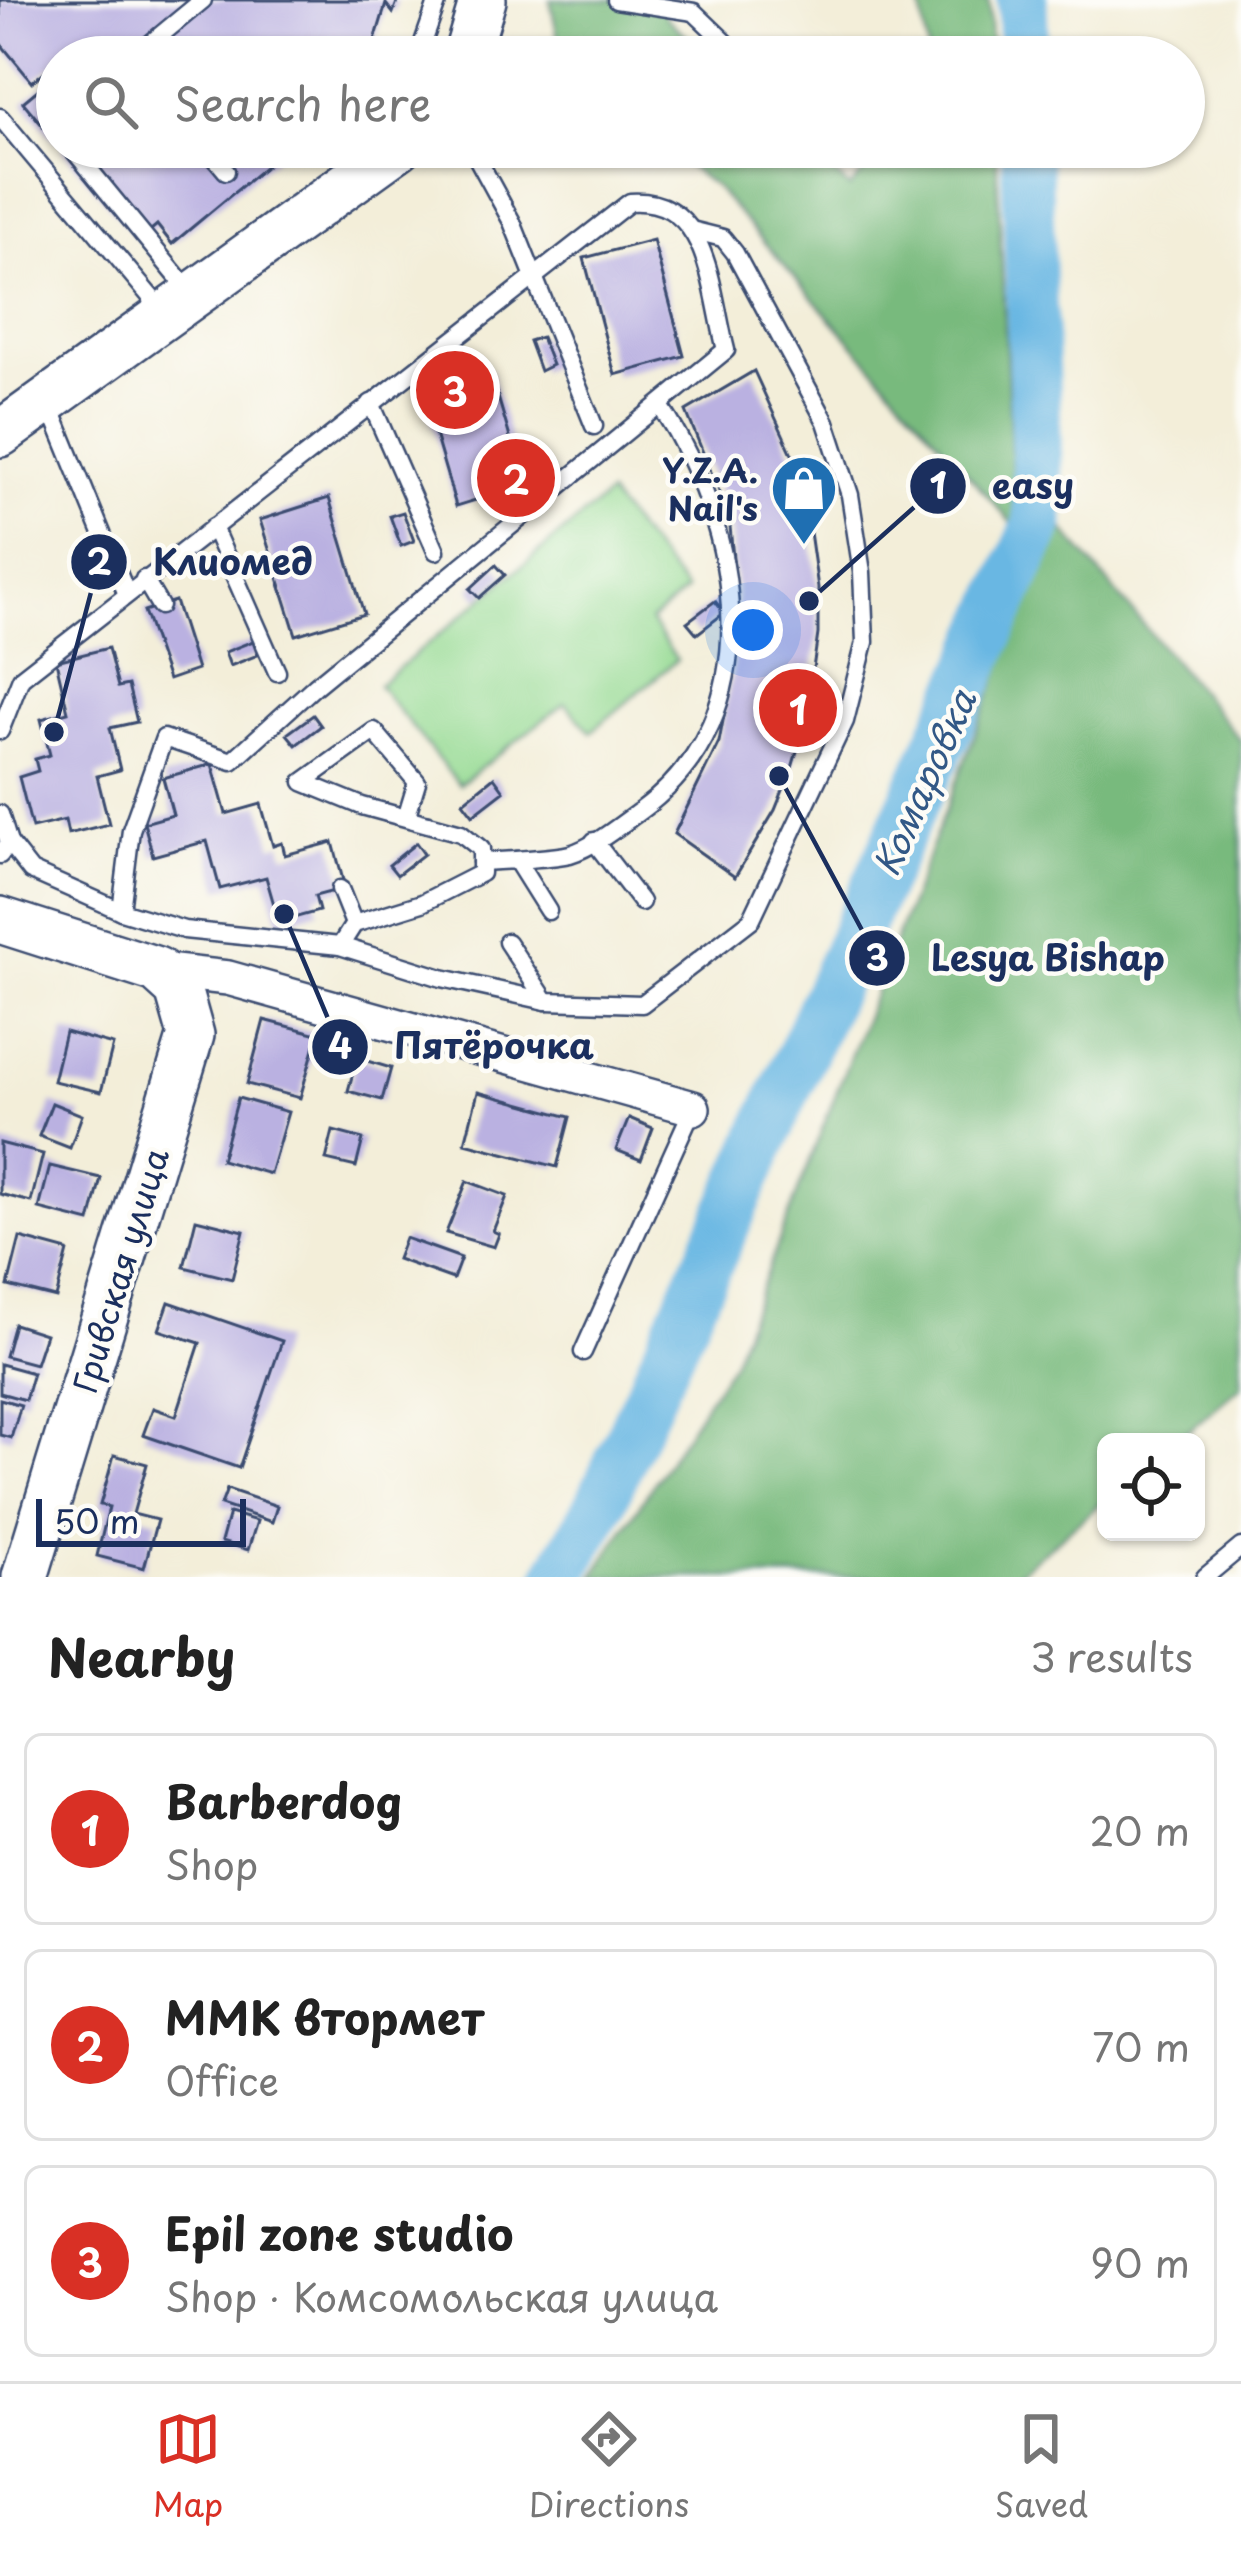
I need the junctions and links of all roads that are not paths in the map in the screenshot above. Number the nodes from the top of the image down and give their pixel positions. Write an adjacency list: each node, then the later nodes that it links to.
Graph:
1 (168, 0): 6 (lane)
2 (203, 0): 6 (lane)
3 (438, 0): 8 (lane)
4 (483, 0): 9 (street)
5 (616, 0): 10 (lane)
6 (182, 17): 7 (lane)
7 (159, 36)
8 (425, 36)
9 (472, 36)
10 (719, 36)
11 (0, 117): 12 (lane)
12 (36, 155)
13 (49, 168): 21 (lane)
14 (85, 168): 21 (lane)
15 (224, 168): 18 (lane)
16 (366, 168): 21 (street)
17 (482, 168): 20 (lane)
18 (226, 171)
19 (695, 231): 20 (lane); 24 (lane); 49 (lane)
20 (532, 276): 23 (lane); 25 (lane)
21 (181, 307): 22 (street)
22 (47, 400): 26 (street); 30 (lane)
23 (371, 403): 27 (lane); 28 (lane)
24 (661, 407): 36 (lane); 42 (lane)
25 (594, 426)
26 (0, 434)
27 (213, 527): 29 (lane); 32 (lane)
28 (436, 550)
29 (144, 580): 30 (lane); 31 (lane)
30 (126, 592): 33 (lane)
31 (160, 606)
32 (277, 672)
33 (0, 730)
34 (0, 814): 37 (lane)
35 (406, 818): 35 (lane); 39 (lane)
36 (594, 842): 38 (lane); 41 (lane)
37 (5, 849): 42 (lane)
38 (516, 860): 39 (lane); 43 (lane)
39 (481, 862): 45 (lane)
40 (340, 889): 45 (lane)
41 (641, 902)
42 (121, 910): 47 (lane)
43 (548, 911)
44 (0, 920): 48 (street)
45 (354, 924): 47 (lane)
46 (507, 942): 49 (lane)
47 (340, 946): 49 (lane)
48 (157, 970): 50 (street); 53 (street, Гривская улица)
49 (546, 1001)
50 (693, 1108): 51 (lane)
51 (583, 1352)
52 (1241, 1547): 54 (lane)
53 (25, 1577)
54 (1205, 1577)

